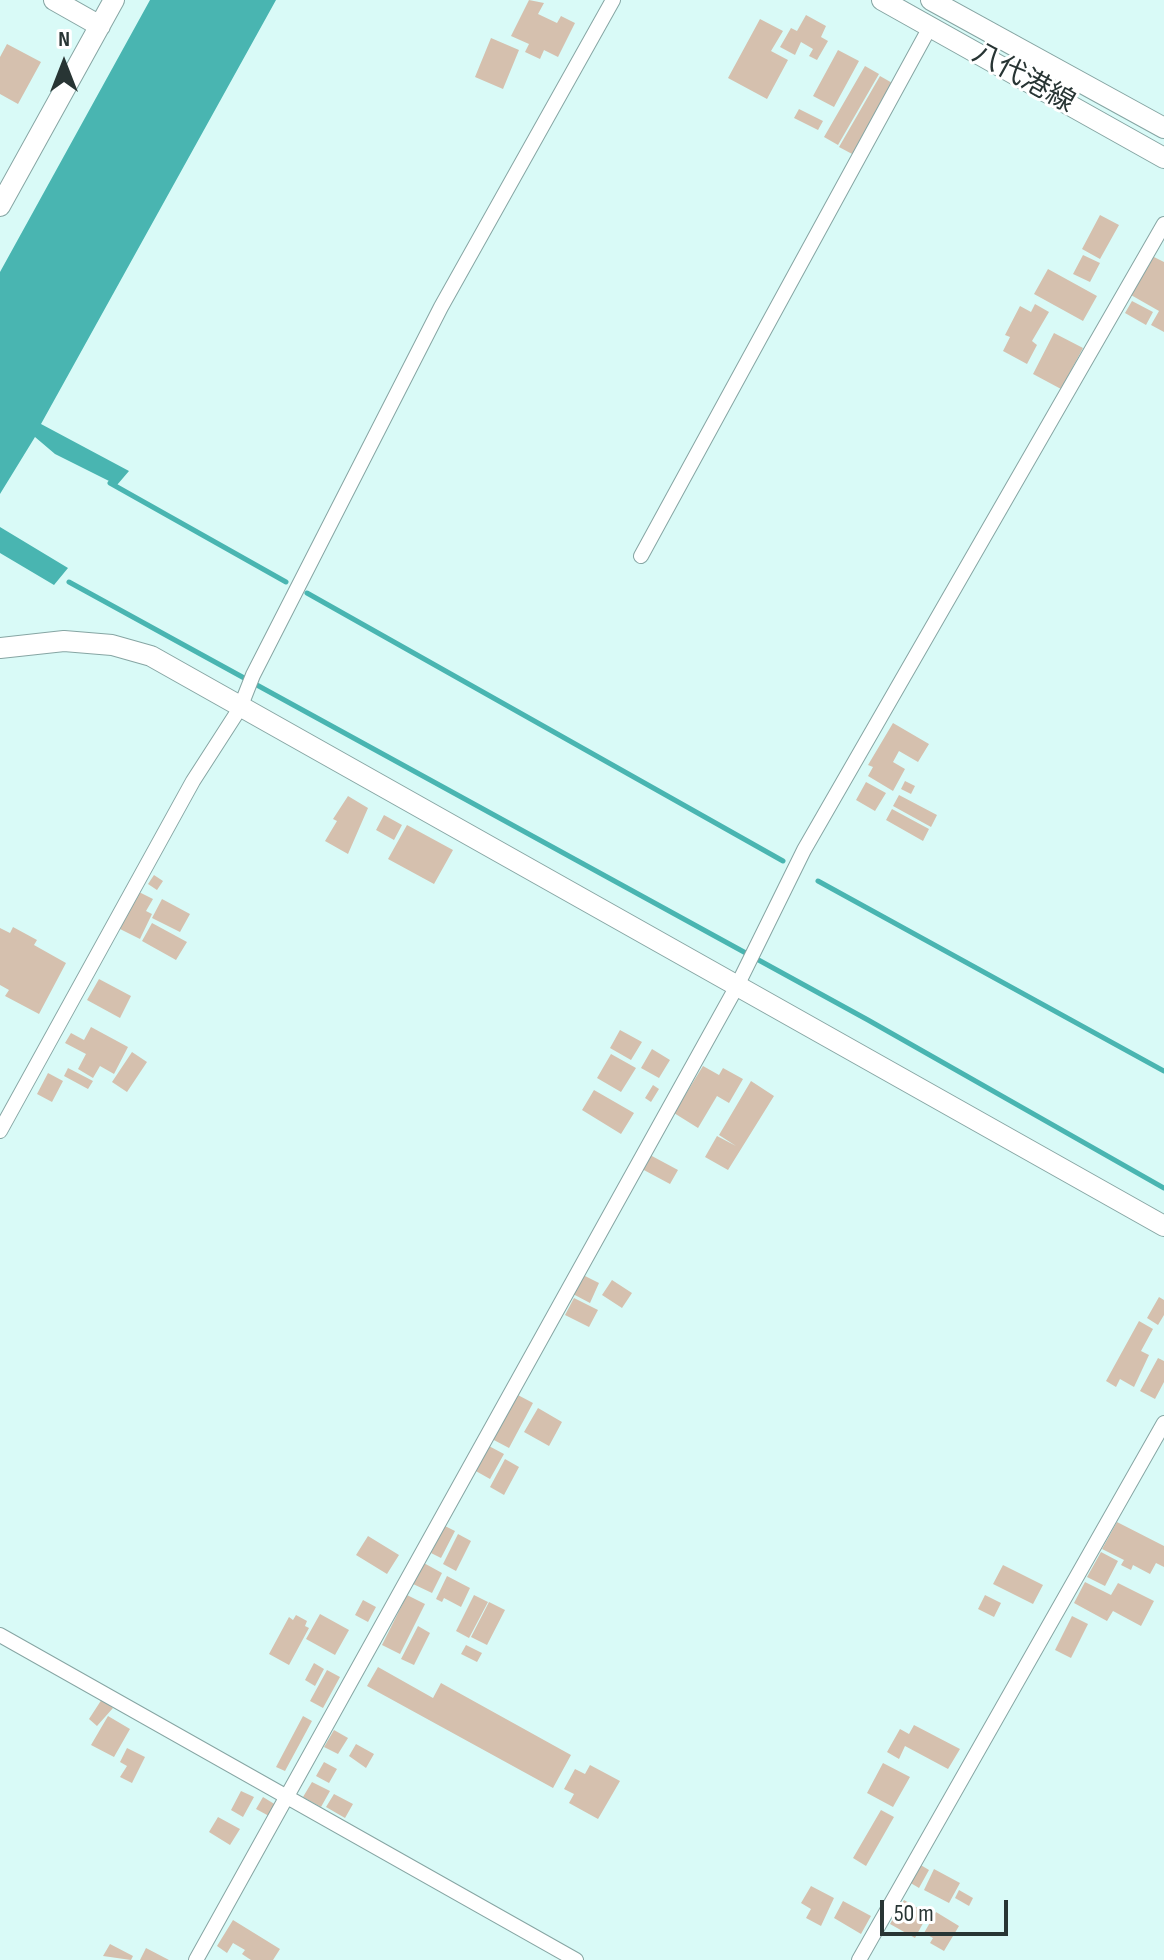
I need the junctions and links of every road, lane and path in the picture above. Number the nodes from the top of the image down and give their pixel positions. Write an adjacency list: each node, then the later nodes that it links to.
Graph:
1 (54, 0): 6 (street)
2 (114, 0): 6 (street)
3 (613, 0): 14 (street)
4 (882, 0): 7 (street, 八代港線)
5 (931, 0): 8 (street, 八代港線)
6 (100, 26): 10 (street)
7 (930, 27): 9 (street, 八代港線); 12 (street)
8 (1164, 128)
9 (1164, 158)
10 (0, 206)
11 (1164, 224): 15 (street)
12 (641, 556)
13 (0, 648): 14 (street)
14 (240, 708): 15 (street); 16 (street)
15 (737, 986): 17 (street); 20 (street)
16 (0, 1131)
17 (1164, 1226)
18 (1164, 1423): 23 (street)
19 (0, 1635): 20 (street)
20 (289, 1797): 21 (street); 22 (street)
21 (196, 1960)
22 (576, 1960)
23 (859, 1960)

